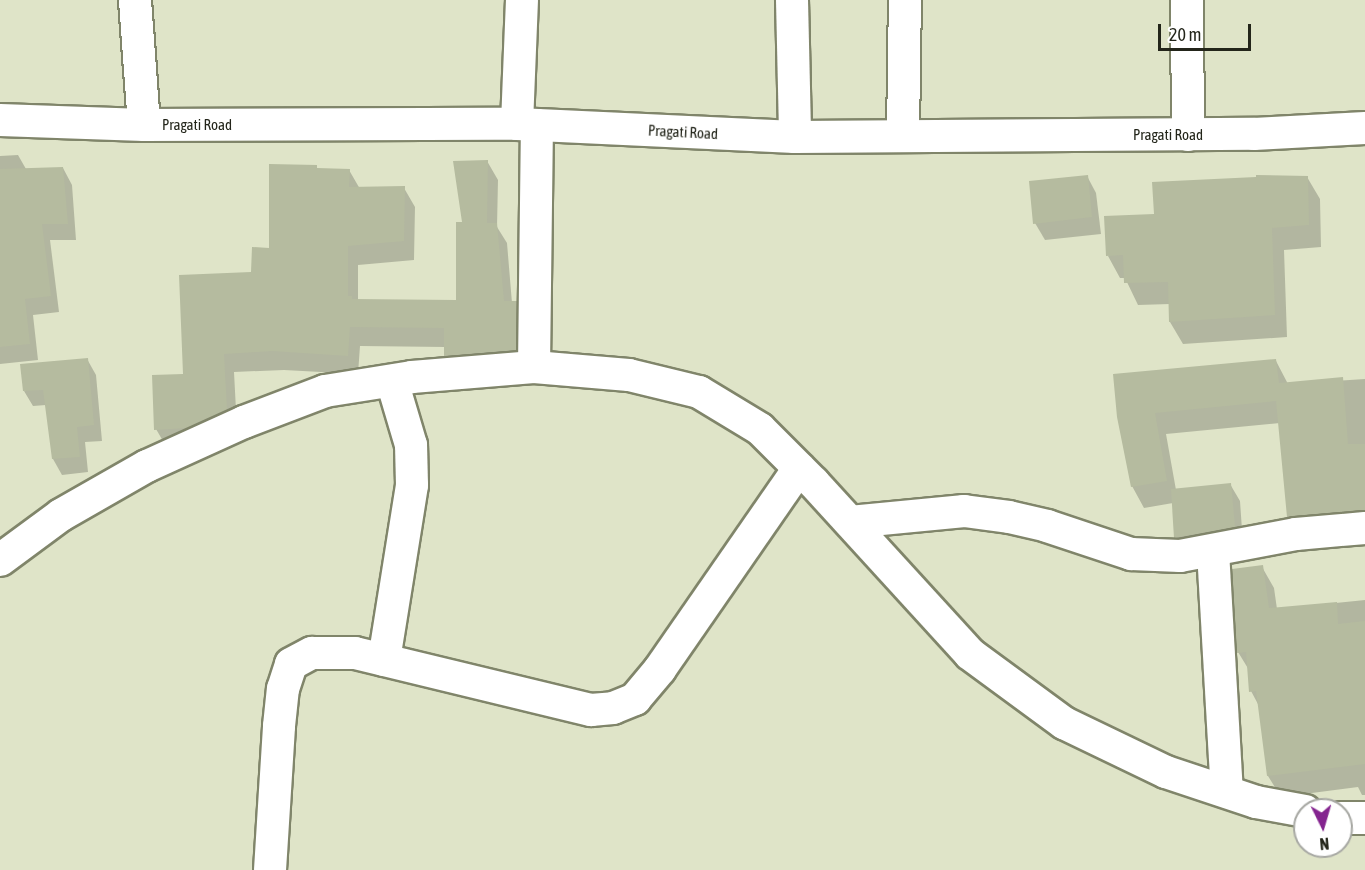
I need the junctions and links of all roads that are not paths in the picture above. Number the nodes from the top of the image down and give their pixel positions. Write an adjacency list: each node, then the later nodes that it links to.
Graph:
1 (135, 0): 8 (street)
2 (522, 0): 7 (street)
3 (792, 0): 12 (street)
4 (905, 0): 11 (street)
5 (1187, 0): 10 (street)
6 (0, 120): 8 (street, Pragati Road)
7 (527, 124): 8 (street, Pragati Road); 12 (street, Pragati Road); 13 (street)
8 (144, 125)
9 (1365, 128): 10 (street, Pragati Road)
10 (1188, 135): 11 (street, Pragati Road)
11 (903, 136): 12 (street, Pragati Road)
12 (795, 137)
13 (534, 367): 14 (street); 15 (street)
14 (392, 381): 19 (street); 20 (street)
15 (799, 468): 16 (street); 20 (street)
16 (850, 522): 18 (street); 21 (street)
17 (1365, 528): 18 (street)
18 (1213, 551): 21 (street)
19 (0, 560)
20 (384, 660): 23 (street)
21 (1227, 792): 22 (street)
22 (1293, 809)
23 (270, 870)

